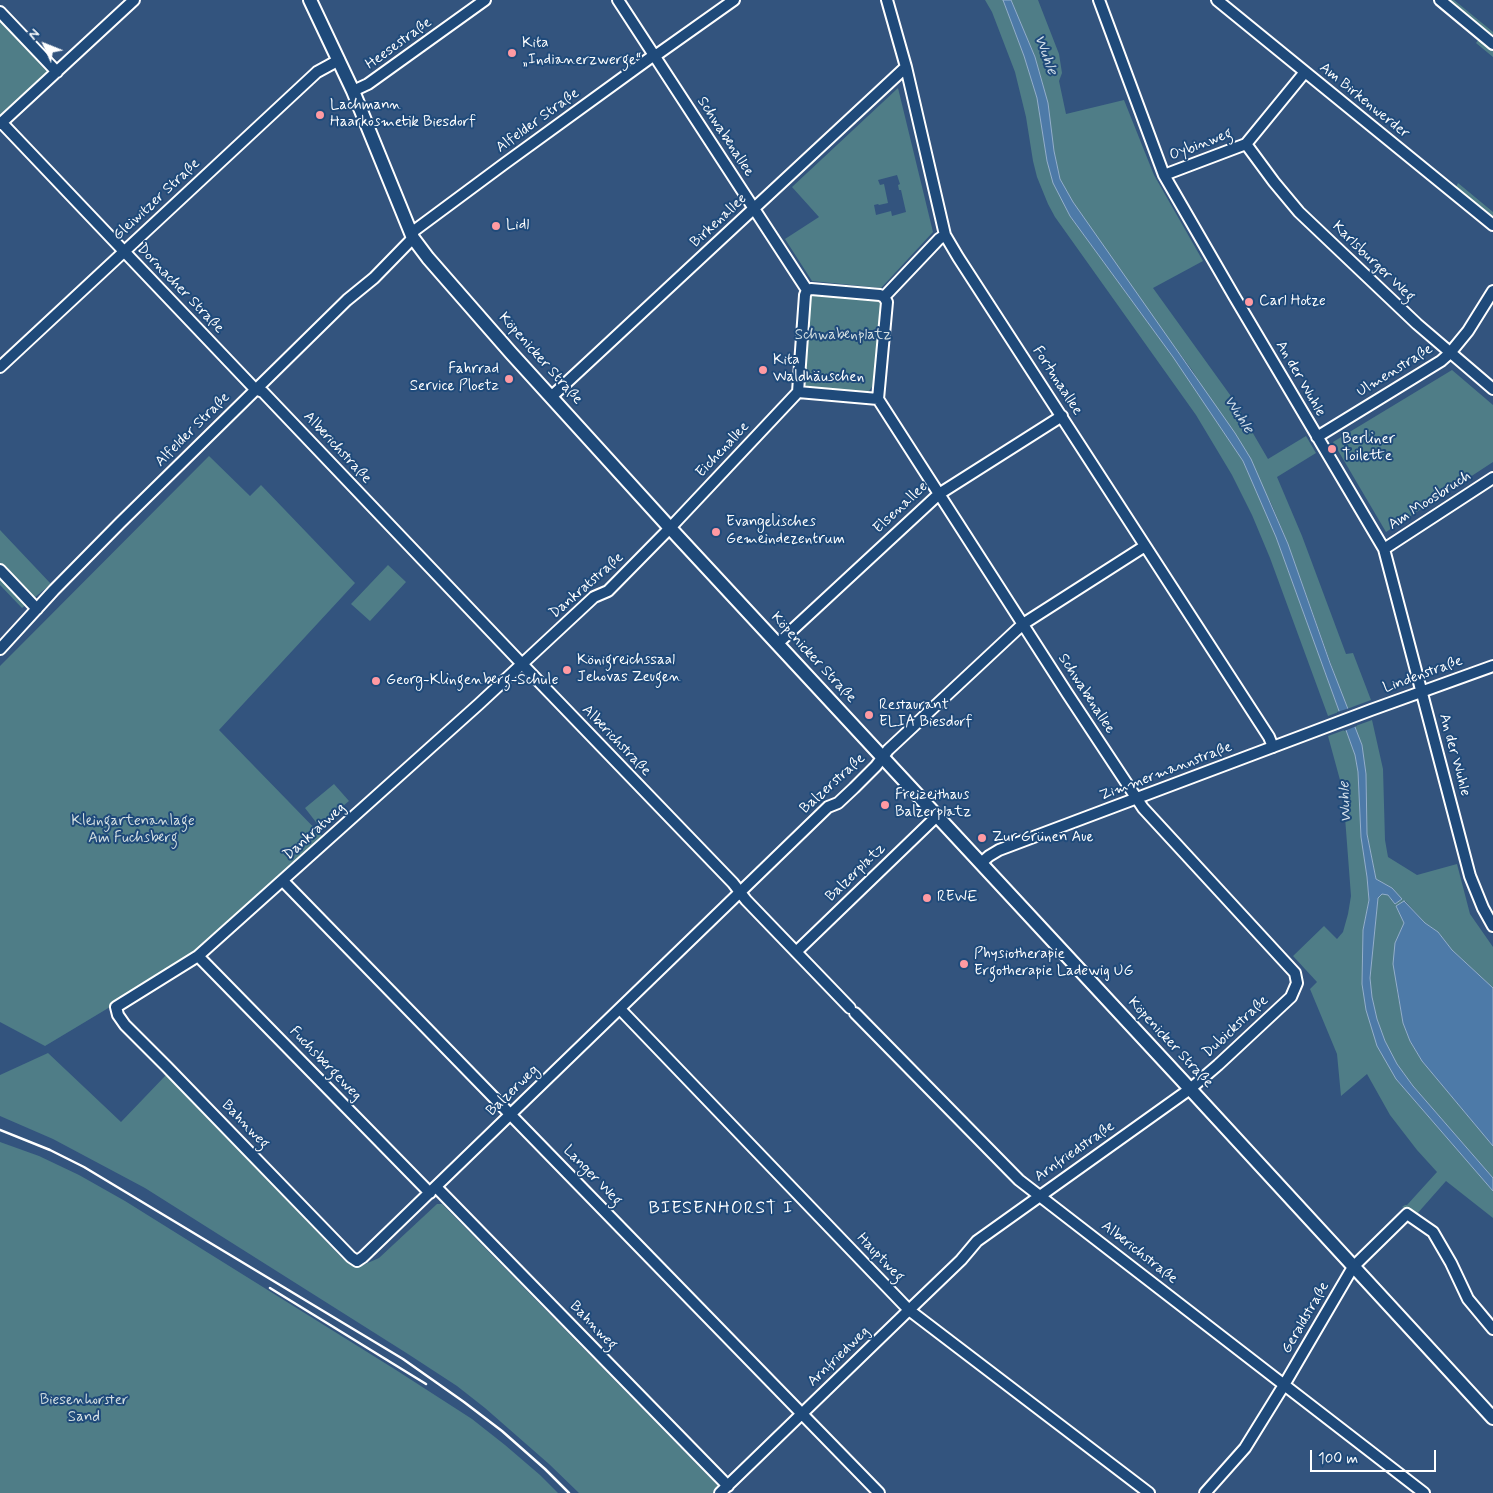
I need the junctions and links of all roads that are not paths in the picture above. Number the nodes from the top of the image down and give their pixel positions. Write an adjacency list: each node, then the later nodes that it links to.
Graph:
1 (134, 0): 15 (street)
2 (310, 0): 13 (main road, Köpenicker Straße)
3 (485, 0): 17 (street, Heesestraße)
4 (618, 0): 12 (street, Schwabenallee)
5 (734, 0): 12 (street, Alfelder Straße)
6 (887, 0): 14 (street, Fortunaallee)
7 (1098, 0): 20 (street, An der Wuhle)
8 (1217, 0): 16 (street, Am Birkenwerder)
9 (1440, 0): 11 (street)
10 (0, 12): 15 (street)
11 (1493, 44)
12 (655, 56): 21 (street, Schwabenallee); 24 (street, Alfelder Straße)
13 (339, 60): 17 (main road, Köpenicker Straße); 25 (street, Gleiwitzer Straße)
14 (906, 67): 21 (street, Birkenallee); 23 (street, Fortunaallee)
15 (57, 72): 18 (street)
16 (1304, 72): 19 (street, Oybinweg); 22 (street, Am Birkenwerder)
17 (353, 91): 24 (main road, Köpenicker Straße)
18 (1, 124): 25 (street, Dornacher Straße)
19 (1246, 144): 20 (street, Oybinweg); 29 (street, Karlsburger Weg)
20 (1164, 175): 37 (street, An der Wuhle)
21 (754, 210): 26 (street, Schwabenallee); 34 (street, Birkenallee)
22 (1493, 225)
23 (945, 234): 28 (street); 36 (street, Fortunaallee)
24 (412, 236): 31 (street, Alfelder Straße); 34 (main road, Köpenicker Straße)
25 (124, 252): 30 (street, Gleiwitzer Straße); 31 (street, Dornacher Straße)
26 (807, 290): 28 (street); 33 (street)
27 (1493, 291): 29 (street, Ulmenstraße)
28 (884, 297): 35 (street)
29 (1450, 353): 32 (street, Karlsburger Weg); 37 (street, Ulmenstraße)
30 (0, 367)
31 (255, 389): 44 (street, Alfelder Straße); 48 (street, Alberichstraße)
32 (1493, 389)
33 (798, 392): 35 (street); 40 (street, Eichenallee)
34 (551, 397): 40 (main road, Köpenicker Straße)
35 (878, 399): 39 (street, Schwabenallee)
36 (1062, 416): 39 (street, Elsenallee); 41 (street, Fortunaallee)
37 (1317, 437): 42 (street, An der Wuhle)
38 (1493, 478): 42 (street, Am Moosbruch)
39 (939, 494): 45 (street, Schwabenallee); 46 (street, Elsenallee)
40 (670, 528): 46 (main road, Köpenicker Straße); 48 (street, Dankratstraße)
41 (1145, 546): 45 (street, Balzerstraße); 52 (street, Fortunaallee)
42 (1384, 549): 50 (street, An der Wuhle)
43 (0, 570): 44 (street)
44 (37, 609): 47 (street, Alfelder Straße)
45 (1023, 624): 53 (street, Balzerstraße); 54 (street, Schwabenallee)
46 (777, 644): 53 (main road, Köpenicker Straße)
47 (0, 649)
48 (522, 664): 57 (street, Dankratweg); 58 (street, Alberichstraße)
49 (1493, 666): 50 (street, Lindenstraße)
50 (1422, 691): 51 (street, Lindenstraße); 59 (street, An der Wuhle)
51 (1364, 712): 52 (street, Zimmermannstraße)
52 (1272, 748): 54 (street, Zimmermannstraße)
53 (883, 757): 55 (main road, Köpenicker Straße); 58 (street, Balzerstraße)
54 (1137, 799): 56 (street, Zimmermannstraße); 63 (street, Schwabenallee)
55 (937, 816): 56 (main road, Köpenicker Straße); 61 (street, Balzerplatz)
56 (981, 863): 66 (main road, Köpenicker Straße)
57 (283, 881): 62 (street, Dankratweg); 67 (street, Langer Weg)
58 (740, 892): 60 (street, Balzerstraße); 61 (street, Alberichstraße)
59 (1493, 926)
60 (688, 942): 65 (street, Balzerweg)
61 (796, 952): 69 (street, Alberichstraße)
62 (198, 956): 64 (street, Dankratweg); 68 (street, Fuchsbergeweg)
63 (1297, 983): 66 (street, Dubickstraße)
64 (116, 1007): 71 (street, Bahnweg)
65 (620, 1009): 67 (street, Balzerweg); 73 (street, Hauptweg)
66 (1194, 1086): 69 (street, Arnfriedstraße); 72 (main road, Köpenicker Straße)
67 (510, 1114): 68 (street, Balzerweg); 76 (street, Langer Weg)
68 (433, 1190): 71 (street, Balzerweg); 78 (street, Bahnweg)
69 (1041, 1195): 70 (street, Arnfriedstraße); 75 (street, Alberichstraße)
70 (976, 1240): 73 (street, Arnfriedweg)
71 (357, 1261)
72 (1353, 1267): 74 (street, Geraldstraße); 75 (street, Geraldstraße); 77 (main road, Köpenicker Straße)
73 (908, 1310): 76 (street, Arnfriedweg); 80 (street, Hauptweg)
74 (1493, 1329)
75 (1284, 1384): 81 (street, Geraldstraße); 82 (street, Alberichstraße)
76 (802, 1414): 78 (street, Arnfriedweg); 79 (street, Langer Weg)
77 (1493, 1418)
78 (724, 1490)
79 (879, 1493)
80 (1148, 1493)
81 (1205, 1493)
82 (1424, 1493)

